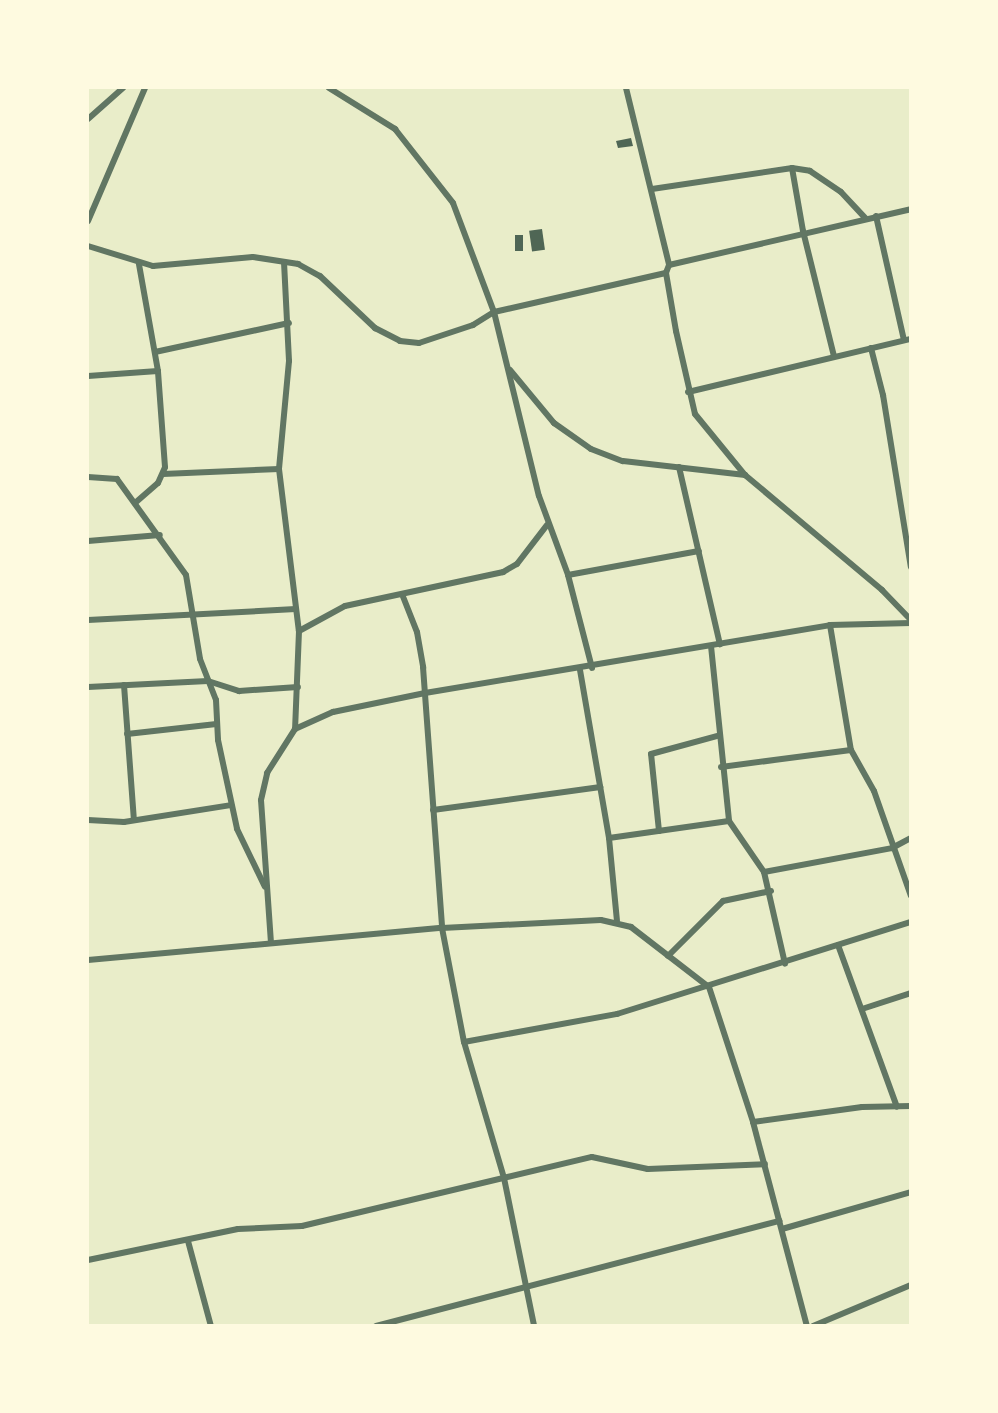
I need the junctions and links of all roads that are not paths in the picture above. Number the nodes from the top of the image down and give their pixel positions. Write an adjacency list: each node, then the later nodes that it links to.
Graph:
1 (123, 88): 5 (street)
2 (145, 88): 11 (street)
3 (329, 88): 17 (street)
4 (626, 88): 7 (street)
5 (88, 118)
6 (792, 168): 7 (street); 10 (street); 12 (street)
7 (652, 189): 16 (street)
8 (911, 209): 9 (street)
9 (876, 216): 10 (street); 19 (street)
10 (865, 218): 12 (street)
11 (88, 221)
12 (803, 231): 16 (street); 22 (street)
13 (88, 246): 15 (street)
14 (284, 262): 15 (street); 17 (street); 18 (street)
15 (139, 264): 21 (street)
16 (668, 269): 17 (street); 26 (street)
17 (494, 312): 23 (street)
18 (289, 323): 21 (street); 28 (street)
19 (907, 340): 20 (street)
20 (871, 348): 22 (street); 37 (street)
21 (155, 352): 24 (street)
22 (834, 356): 26 (street)
23 (509, 369): 27 (street); 33 (street)
24 (158, 371): 25 (street); 29 (street)
25 (88, 376)
26 (688, 392): 30 (street)
27 (679, 467): 30 (street); 36 (street)
28 (279, 469): 29 (street); 40 (street)
29 (163, 474): 32 (street)
30 (745, 475): 43 (street)
31 (88, 477): 32 (street)
32 (135, 503): 34 (street)
33 (547, 526): 38 (street); 39 (street)
34 (160, 536): 35 (street); 41 (street)
35 (88, 541)
36 (699, 551): 38 (street); 46 (street)
37 (911, 566)
38 (568, 575): 48 (street)
39 (402, 594): 45 (street); 54 (street)
40 (296, 608): 41 (street); 45 (street)
41 (193, 616): 42 (street); 50 (street)
42 (88, 620)
43 (911, 622): 44 (street)
44 (830, 625): 46 (street); 59 (street)
45 (299, 631): 53 (street)
46 (720, 645): 47 (street)
47 (711, 646): 48 (street); 58 (street)
48 (592, 668): 49 (street)
49 (580, 670): 54 (street); 61 (street)
50 (208, 681): 51 (street); 53 (street); 55 (street)
51 (124, 685): 52 (street); 57 (street)
52 (88, 687)
53 (298, 687): 56 (street)
54 (425, 693): 56 (street); 63 (street)
55 (216, 724): 57 (street); 62 (street)
56 (295, 729): 72 (street)
57 (127, 734): 65 (street)
58 (717, 736): 60 (street); 67 (street)
59 (851, 750): 60 (street); 70 (street)
60 (721, 768): 66 (street)
61 (600, 787): 63 (street); 68 (street)
62 (231, 805): 65 (street); 72 (street)
63 (433, 810): 77 (street)
64 (88, 820): 65 (street)
65 (134, 820)
66 (729, 821): 67 (street); 71 (street)
67 (659, 831): 68 (street)
68 (609, 838): 75 (street)
69 (911, 838): 70 (street)
70 (892, 848): 71 (street); 74 (street)
71 (764, 872): 73 (street)
72 (267, 890): 78 (street)
73 (771, 891): 80 (street); 82 (street)
74 (911, 896)
75 (617, 922): 77 (street); 80 (street)
76 (911, 922): 79 (street)
77 (442, 928): 78 (street); 86 (street)
78 (271, 943): 81 (street)
79 (838, 945): 82 (street); 85 (street)
80 (668, 956): 83 (street)
81 (88, 960)
82 (785, 964): 83 (street)
83 (709, 988): 86 (street); 89 (street)
84 (911, 993): 85 (street)
85 (862, 1009): 88 (street)
86 (464, 1042): 91 (street)
87 (911, 1106): 88 (street)
88 (897, 1107): 89 (street)
89 (753, 1122): 90 (street)
90 (765, 1164): 91 (street); 93 (street)
91 (504, 1178): 94 (street); 97 (street)
92 (911, 1192): 93 (street)
93 (781, 1225): 97 (street); 101 (street)
94 (188, 1241): 95 (street); 98 (street)
95 (88, 1260)
96 (911, 1285): 102 (street)
97 (523, 1287): 99 (street); 100 (street)
98 (211, 1325)
99 (376, 1325)
100 (534, 1325)
101 (807, 1325)
102 (813, 1325)

